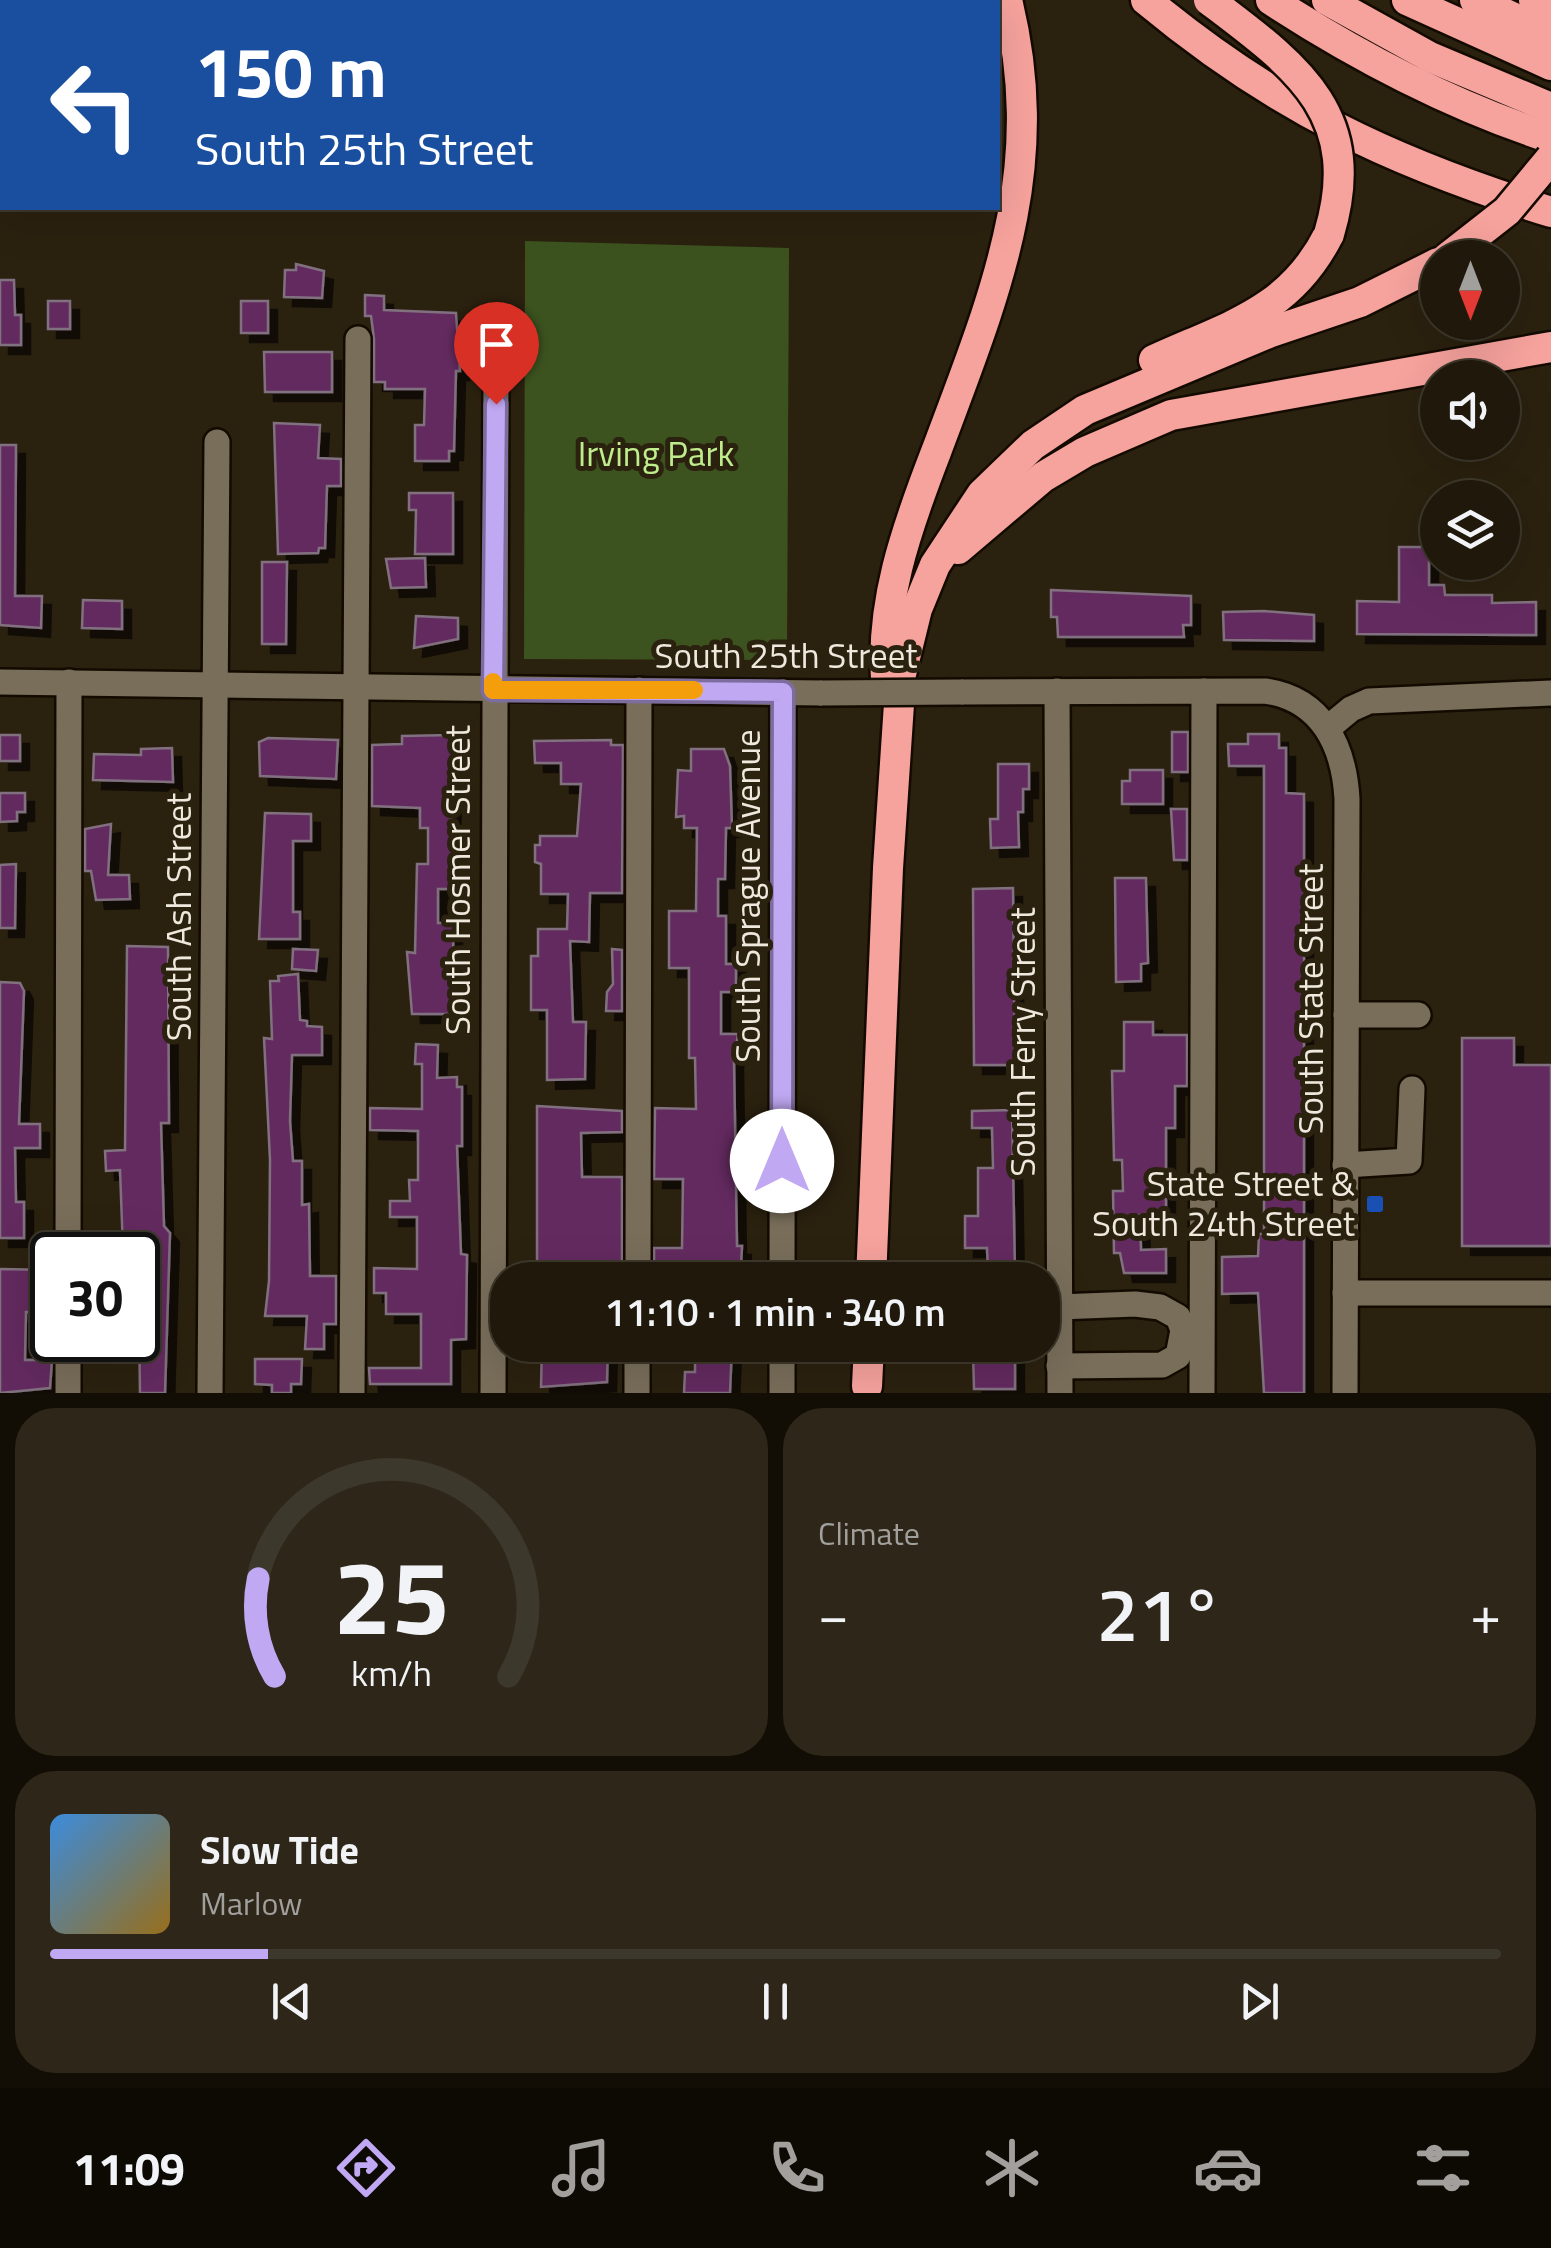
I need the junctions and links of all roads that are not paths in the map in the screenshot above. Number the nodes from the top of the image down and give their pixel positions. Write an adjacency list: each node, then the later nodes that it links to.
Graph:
1 (215, 0): 2 (street)
2 (231, 0)
3 (1007, 0): 37 (highway)
4 (1146, 0): 17 (highway)
5 (1209, 0): 24 (highway, bridge)
6 (1271, 0): 15 (highway)
7 (1327, 0): 14 (highway)
8 (1474, 0): 12 (highway)
9 (1534, 0): 11 (highway)
10 (1415, 4): 13 (highway)
11 (1551, 9)
12 (1551, 35)
13 (1551, 64)
14 (1551, 108)
15 (1551, 138)
16 (1551, 158): 18 (highway, bridge)
17 (1551, 212)
18 (1470, 240)
19 (1420, 273): 24 (highway)
20 (358, 339): 29 (street)
21 (1551, 347): 25 (highway)
22 (496, 366): 30 (street, South Hosmer Street)
23 (217, 442): 28 (street, South Ash Street)
24 (1007, 469): 25 (highway)
25 (917, 609): 37 (highway)
26 (0, 682): 27 (street, South 25th Street)
27 (69, 682): 28 (street, South 25th Street); 42 (street)
28 (216, 686): 29 (street, South 25th Street); 58 (street, South Ash Street)
29 (355, 688): 30 (street, South 25th Street); 59 (street)
30 (493, 690): 31 (street, South 25th Street); 60 (street, South Hosmer Street)
31 (639, 690): 34 (street, South 25th Street); 43 (street)
32 (1204, 690): 33 (street, South 25th Street); 36 (street, South 25th Street); 64 (street)
33 (1057, 691): 34 (street, South 25th Street, bridge); 46 (street, South Ferry Street)
34 (783, 692): 44 (street, South Sprague Avenue)
35 (1551, 693): 36 (street)
36 (1328, 728): 38 (street, South State Street)
37 (894, 755): 45 (highway)
38 (1346, 1015): 39 (street); 41 (street, South State Street)
39 (1418, 1015)
40 (1412, 1089): 41 (street)
41 (1345, 1165): 48 (street, South State Street)
42 (68, 1232)
43 (638, 1262)
44 (782, 1262)
45 (872, 1262)
46 (1059, 1262)
47 (1551, 1292): 48 (street)
48 (1345, 1293): 65 (street, South State Street)
49 (1060, 1307): 55 (street)
50 (68, 1362): 57 (street)
51 (638, 1362): 61 (street)
52 (782, 1362): 62 (street)
53 (868, 1362): 56 (highway)
54 (1060, 1362): 55 (street, South Ferry Street)
55 (1060, 1366): 63 (street, South Ferry Street)
56 (867, 1391)
57 (68, 1393)
58 (210, 1393)
59 (352, 1393)
60 (492, 1393)
61 (637, 1393)
62 (782, 1393)
63 (1060, 1393)
64 (1202, 1393)
65 (1345, 1393)

